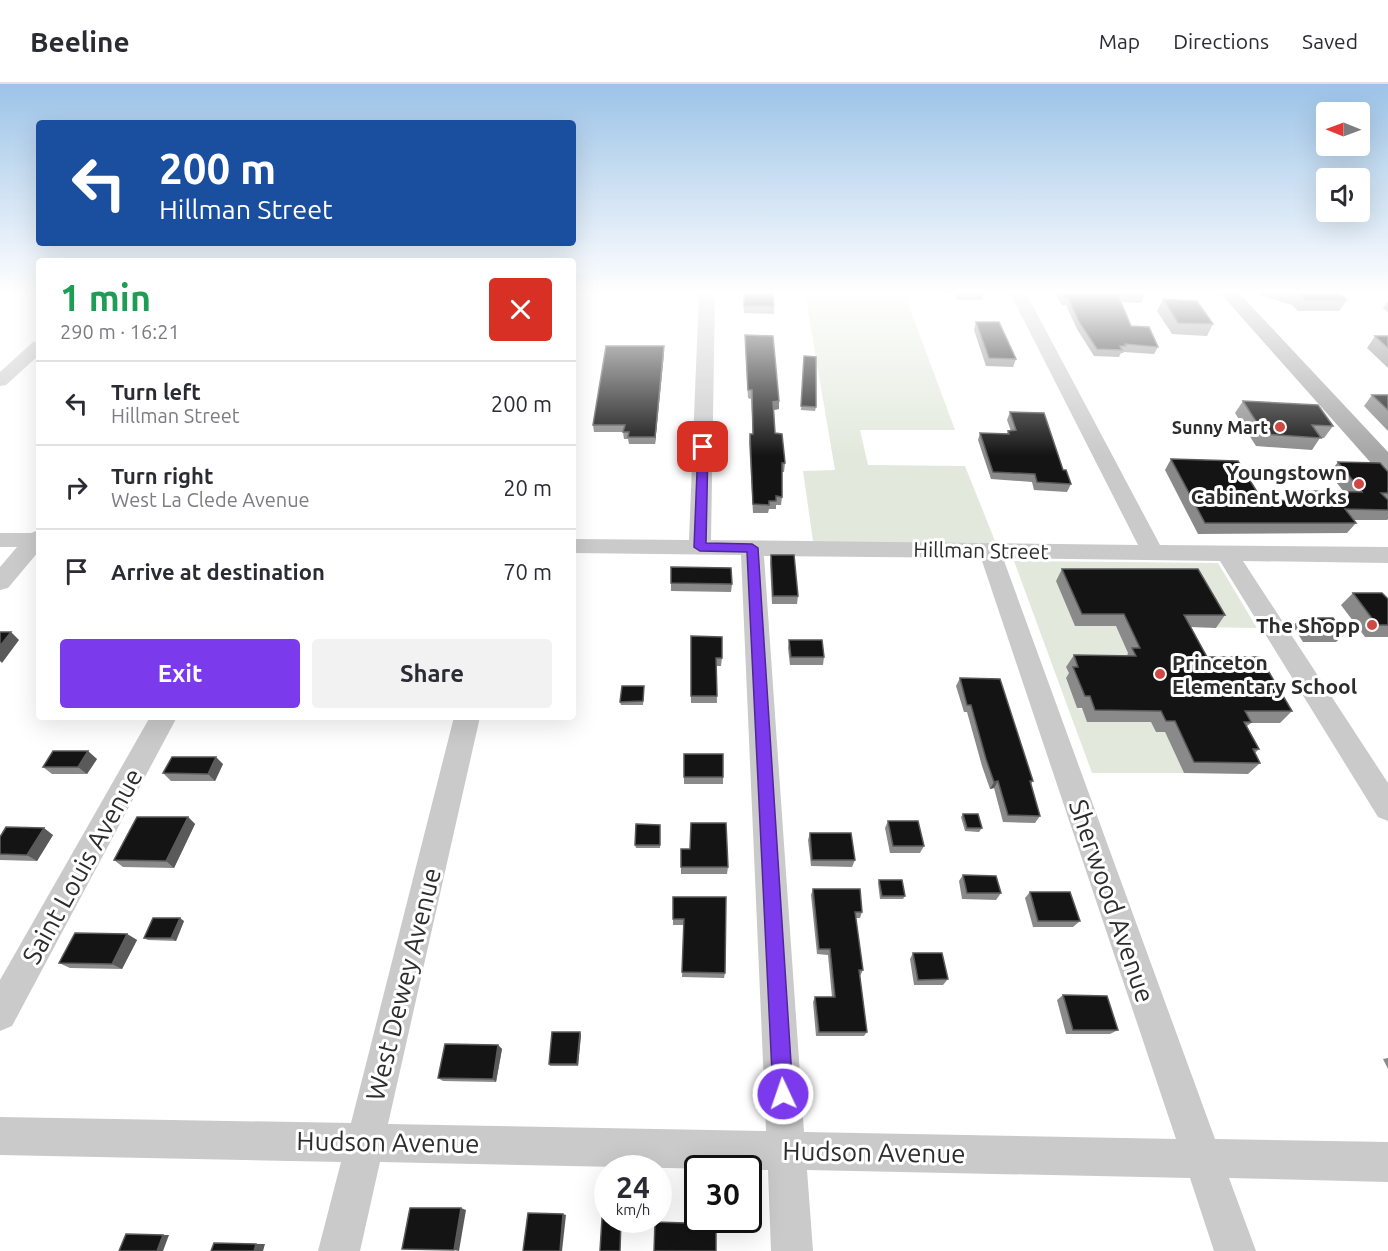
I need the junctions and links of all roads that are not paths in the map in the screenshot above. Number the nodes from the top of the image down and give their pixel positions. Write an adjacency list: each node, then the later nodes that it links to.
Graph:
1 (705, 347): 11 (street)
2 (1046, 347): 14 (street)
3 (1278, 347): 6 (main road)
4 (36, 349): 5 (street)
5 (0, 381)
6 (1388, 468)
7 (36, 539): 8 (street)
8 (0, 540)
9 (36, 541): 17 (street)
10 (576, 546): 11 (street, Hillman Street)
11 (700, 547): 12 (street, Hillman Street)
12 (752, 548): 13 (street, Hillman Street); 24 (street)
13 (989, 550): 14 (street, Hillman Street); 25 (street, Sherwood Avenue)
14 (1153, 552): 15 (street, Hillman Street)
15 (1226, 553): 16 (street, Hillman Street); 20 (street)
16 (1388, 555)
17 (0, 582)
18 (162, 720): 21 (street, Saint Louis Avenue)
19 (466, 720): 23 (street, West Dewey Avenue)
20 (1388, 808)
21 (0, 1014)
22 (0, 1136): 23 (street, Hudson Avenue)
23 (365, 1141): 24 (street, Hudson Avenue); 27 (street, West Dewey Avenue)
24 (786, 1150): 25 (street, Hudson Avenue); 28 (street)
25 (1203, 1159): 26 (street, Hudson Avenue); 29 (street, Sherwood Avenue)
26 (1388, 1162)
27 (339, 1251)
28 (792, 1251)
29 (1235, 1251)

